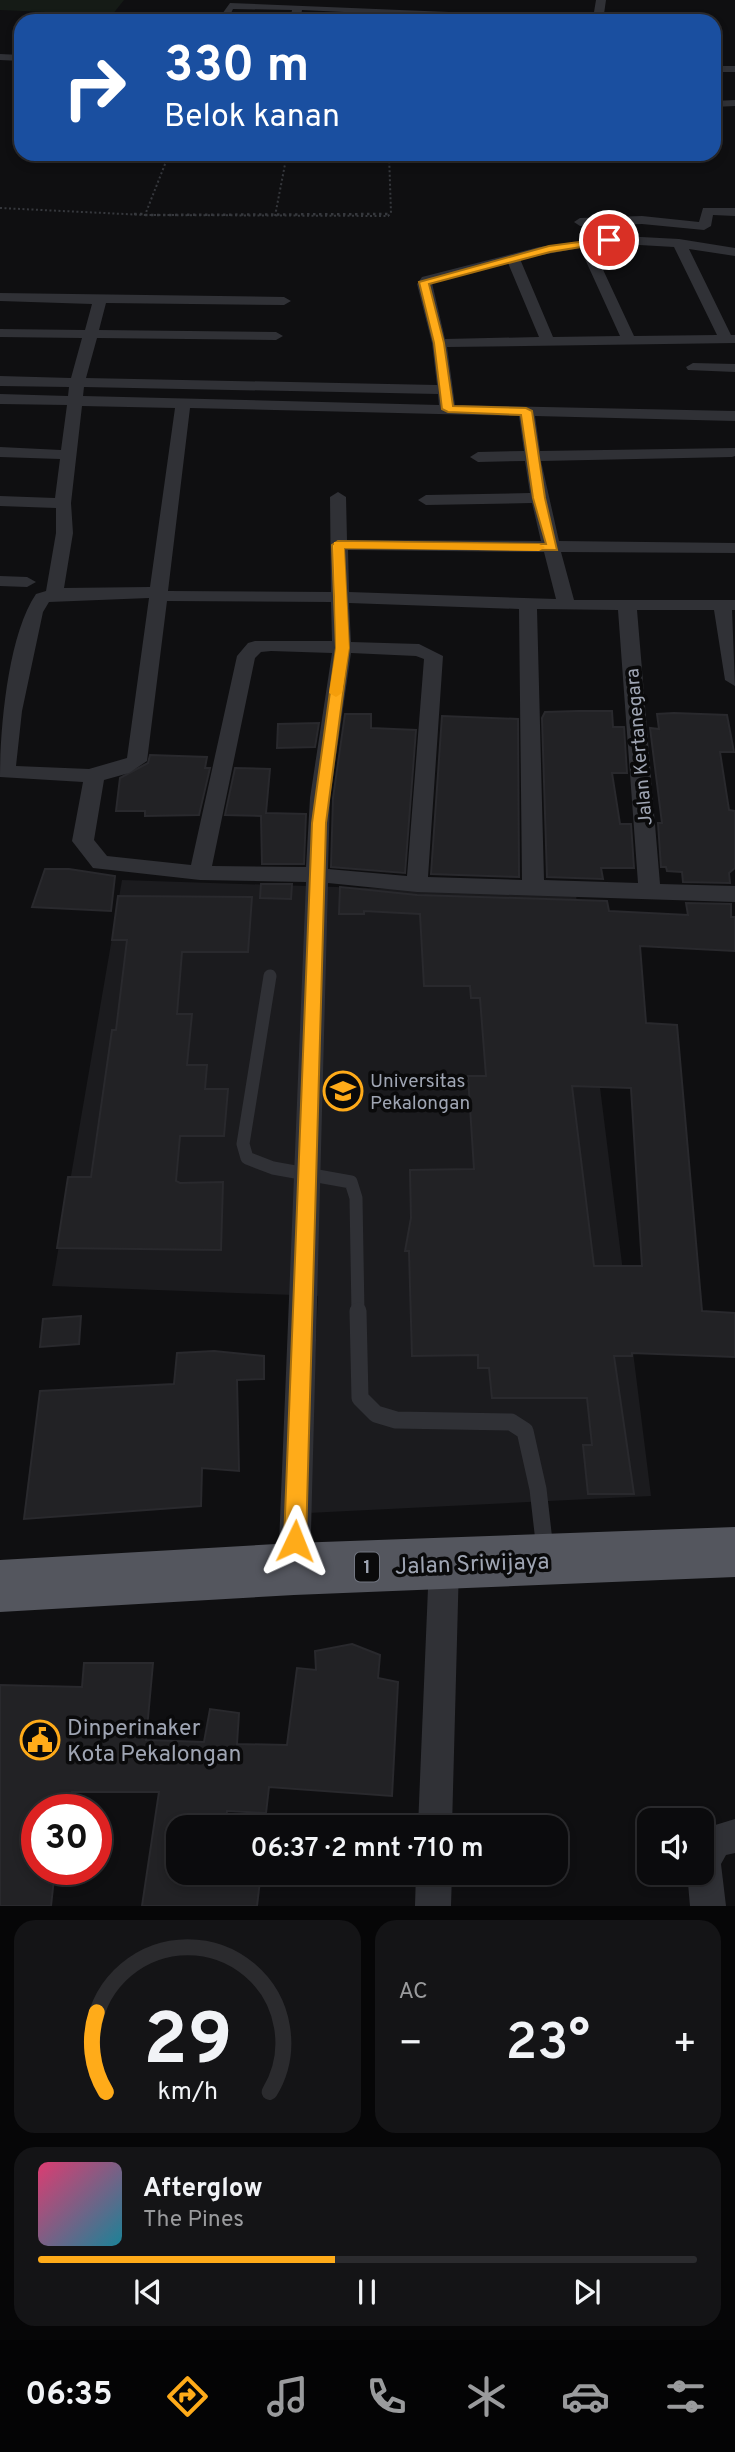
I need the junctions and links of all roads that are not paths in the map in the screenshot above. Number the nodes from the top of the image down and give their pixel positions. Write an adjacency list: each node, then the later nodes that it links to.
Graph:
1 (298, 7): 2 (street); 3 (street); 4 (street)
2 (226, 14)
3 (296, 14)
4 (426, 14)
5 (735, 212): 6 (street)
6 (580, 222)
7 (584, 243): 8 (street); 10 (street); 19 (street)
8 (680, 243): 9 (street); 17 (street)
9 (735, 252)
10 (513, 258): 18 (street); 20 (street)
11 (0, 297): 12 (street)
12 (97, 299): 13 (street); 15 (street)
13 (284, 301)
14 (0, 333): 15 (street)
15 (88, 335): 16 (street); 24 (street)
16 (276, 336)
17 (730, 338): 19 (street)
18 (547, 340): 19 (street); 20 (street)
19 (629, 340)
20 (439, 343): 25 (street)
21 (693, 367): 22 (street)
22 (735, 368)
23 (0, 381): 24 (street)
24 (77, 383): 25 (street); 27 (street)
25 (445, 390): 29 (street)
26 (0, 399): 27 (street)
27 (75, 402): 28 (street); 34 (street)
28 (183, 403): 29 (street); 48 (street)
29 (448, 409): 30 (street)
30 (526, 411): 32 (street); 36 (street)
31 (735, 416): 32 (street)
32 (727, 439): 36 (street)
33 (0, 452): 34 (street)
34 (68, 455): 41 (street)
35 (478, 457): 36 (street)
36 (531, 457): 38 (street)
37 (338, 496): 42 (street)
38 (539, 498): 40 (street); 43 (street)
39 (0, 500): 41 (street)
40 (426, 500)
41 (63, 503): 47 (street)
42 (338, 545): 43 (street); 49 (street)
43 (553, 548): 44 (street); 51 (street)
44 (735, 548)
45 (0, 581): 46 (street)
46 (27, 582)
47 (55, 594): 48 (street); 56 (street)
48 (158, 594): 49 (street); 58 (street)
49 (340, 597): 50 (street); 54 (street)
50 (528, 603): 51 (street); 62 (street)
51 (566, 605): 52 (street)
52 (627, 605): 53 (street); 63 (street, Jalan Kertanegara)
53 (729, 605): 55 (street)
54 (342, 648): 59 (street); 60 (street); 61 (street)
55 (735, 680)
56 (6, 710): 57 (street)
57 (2, 772): 58 (street)
58 (95, 775): 59 (street)
59 (200, 873): 60 (street)
60 (317, 875): 61 (street); 66 (street)
61 (417, 884): 62 (street)
62 (533, 886): 63 (street)
63 (649, 889): 64 (street)
64 (735, 894)
65 (270, 976): 66 (lane)
66 (308, 1173): 68 (lane); 70 (street)
67 (735, 1552): 68 (highway, Jalan Sriwijaya / 1)
68 (546, 1561): 69 (highway, Jalan Sriwijaya / 1)
69 (444, 1564): 70 (highway, Jalan Sriwijaya / 1); 72 (street)
70 (294, 1569): 71 (highway, Jalan Sriwijaya / 1)
71 (0, 1586)
72 (435, 1815)
73 (735, 1836): 76 (street)
74 (434, 1885): 75 (street)
75 (433, 1906)
76 (708, 1906)

